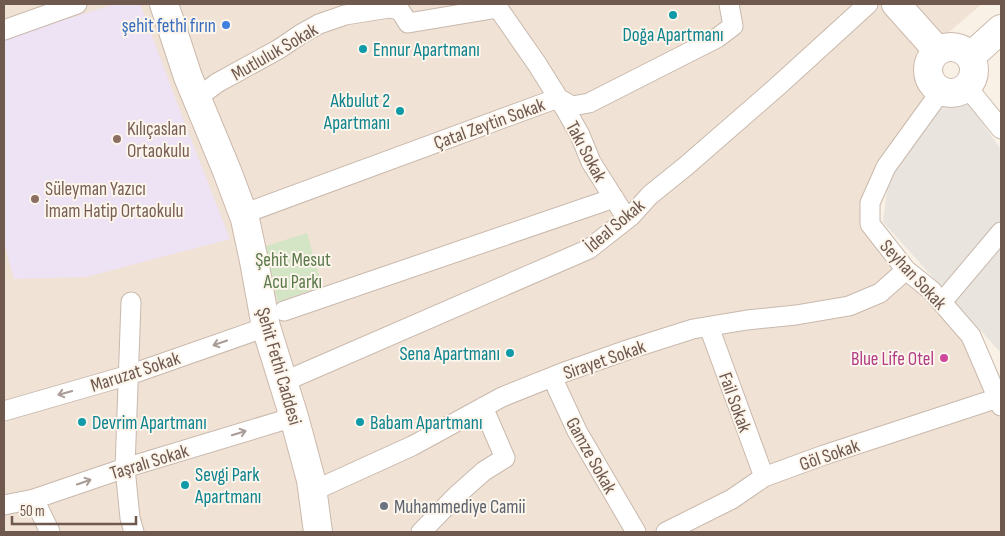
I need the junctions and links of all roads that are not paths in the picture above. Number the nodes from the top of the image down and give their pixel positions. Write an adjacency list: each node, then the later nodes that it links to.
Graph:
1 (77, 4): 9 (street)
2 (164, 4): 13 (street, Şehit Fethi Caddesi)
3 (729, 4): 14 (street, Çatal Zeytin Sokak)
4 (868, 4): 18 (street, İdeal Sokak)
5 (896, 4): 10 (street)
6 (395, 6): 7 (street, Mutluluk Sokak); 13 (street, Mutluluk Sokak)
7 (498, 8): 14 (street, Takı Sokak)
8 (1001, 29): 11 (street)
9 (4, 30)
10 (938, 51): 11 (street); 12 (street)
11 (970, 57): 12 (street)
12 (954, 89): 15 (street); 20 (street, Seyhan Sokak)
13 (197, 98): 17 (street, Şehit Fethi Caddesi)
14 (558, 98): 16 (street, Takı Sokak); 17 (street, Çatal Zeytin Sokak)
15 (1001, 129)
16 (614, 198): 18 (street, Takı Sokak); 23 (street, Maruzat Sokak)
17 (243, 214): 23 (street, Şehit Fethi Caddesi)
18 (627, 219): 27 (street, İdeal Sokak)
19 (1001, 232): 22 (street)
20 (906, 270): 22 (street, Seyhan Sokak); 24 (street, Sirayet Sokak)
21 (131, 302): 25 (street)
22 (942, 302): 28 (street, Seyhan Sokak)
23 (275, 319): 25 (street, Maruzat Sokak, one-way to 25); 27 (street, Şehit Fethi Caddesi)
24 (708, 326): 26 (street, Sirayet Sokak); 33 (street, Fail Sokak)
25 (129, 375): 30 (street, Maruzat Sokak, one-way to 30); 32 (street)
26 (552, 377): 29 (street, Sirayet Sokak); 41 (street, Gamze Sokak)
27 (284, 382): 31 (street, Şehit Fethi Caddesi)
28 (1000, 400): 33 (street, Göl Sokak)
29 (483, 408): 34 (street, Sirayet Sokak); 40 (street)
30 (4, 411)
31 (294, 416): 32 (street, Taşralı Sokak, one-way to 31); 34 (street, Şehit Fethi Caddesi)
32 (125, 468): 35 (street, Taşralı Sokak, one-way to 32); 38 (street)
33 (764, 477): 42 (street, Göl Sokak)
34 (312, 491): 39 (street, Şehit Fethi Caddesi)
35 (34, 499): 36 (street, Taşralı Sokak); 37 (street)
36 (4, 505)
37 (50, 532)
38 (134, 532)
39 (318, 532)
40 (421, 532)
41 (636, 532)
42 (666, 532)

